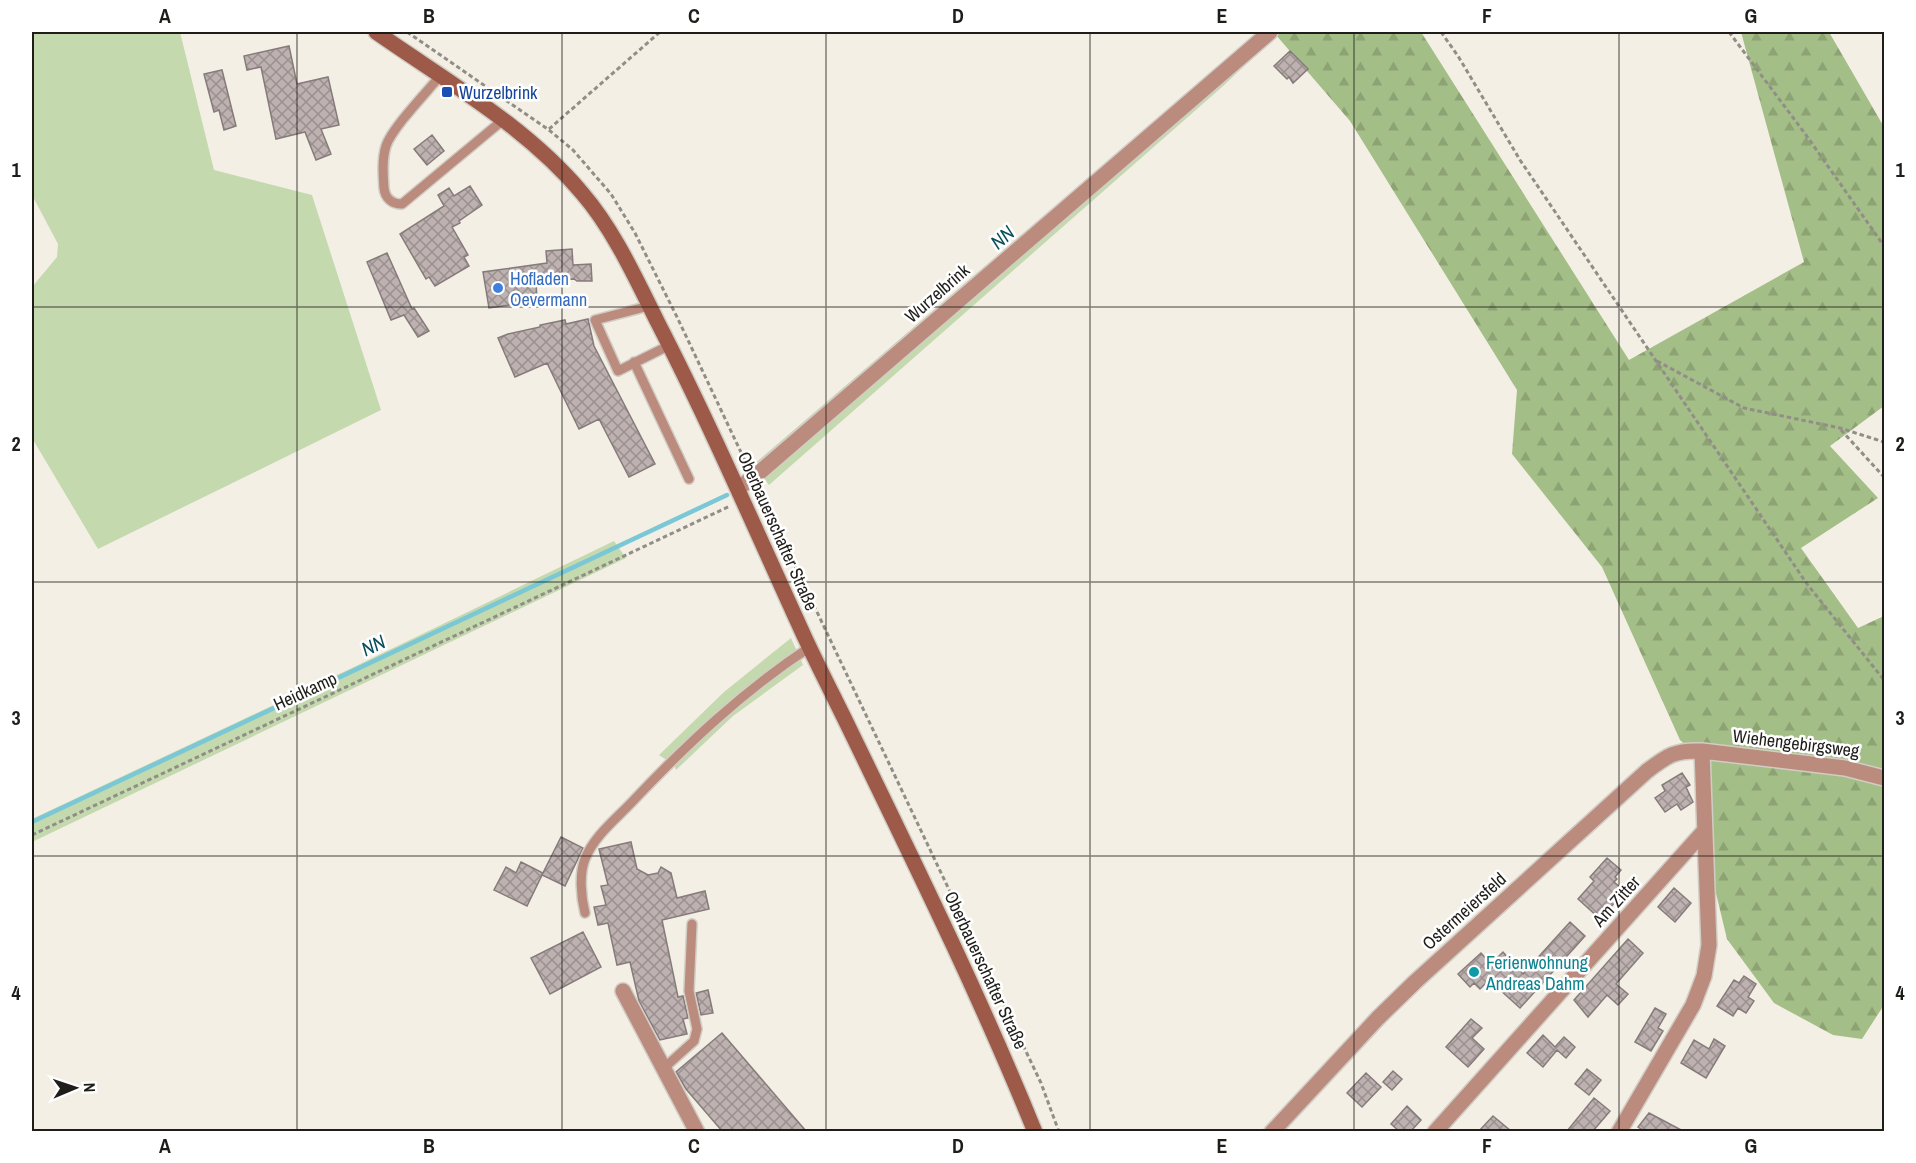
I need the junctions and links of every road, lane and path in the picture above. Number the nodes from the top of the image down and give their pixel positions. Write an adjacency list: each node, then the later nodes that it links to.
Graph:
1 (376, 32): 6 (main road, Oberbauerschafter Straße)
2 (660, 32): 8 (path)
3 (1270, 32): 18 (street, Wurzelbrink)
4 (1441, 32): 12 (path)
5 (1729, 32): 9 (path)
6 (440, 76): 7 (main road, Oberbauerschafter Straße); 7 (lane)
7 (503, 120): 8 (main road, Oberbauerschafter Straße)
8 (532, 144): 10 (main road, Oberbauerschafter Straße)
9 (1884, 246)
10 (650, 306): 11 (main road, Oberbauerschafter Straße); 13 (lane)
11 (670, 345): 13 (lane); 18 (main road, Oberbauerschafter Straße)
12 (1655, 360): 14 (path); 20 (path)
13 (634, 362): 17 (lane)
14 (1840, 428): 15 (path); 16 (path)
15 (1884, 442)
16 (1884, 477)
17 (689, 479)
18 (741, 493): 19 (main road, Oberbauerschafter Straße); 24 (path, Heidkamp)
19 (810, 647): 25 (lane); 30 (main road, Oberbauerschafter Straße)
20 (1884, 680)
21 (1702, 751): 22 (street, Wiehengebirgsweg); 23 (street); 31 (street, Ostermeiersfeld)
22 (1884, 778)
23 (1705, 830): 32 (street, Am Zitter); 33 (street)
24 (32, 835)
25 (585, 913)
26 (692, 924): 28 (lane)
27 (623, 991): 28 (street)
28 (664, 1068): 29 (street)
29 (697, 1131)
30 (1035, 1131)
31 (1272, 1131)
32 (1435, 1131)
33 (1618, 1131)

